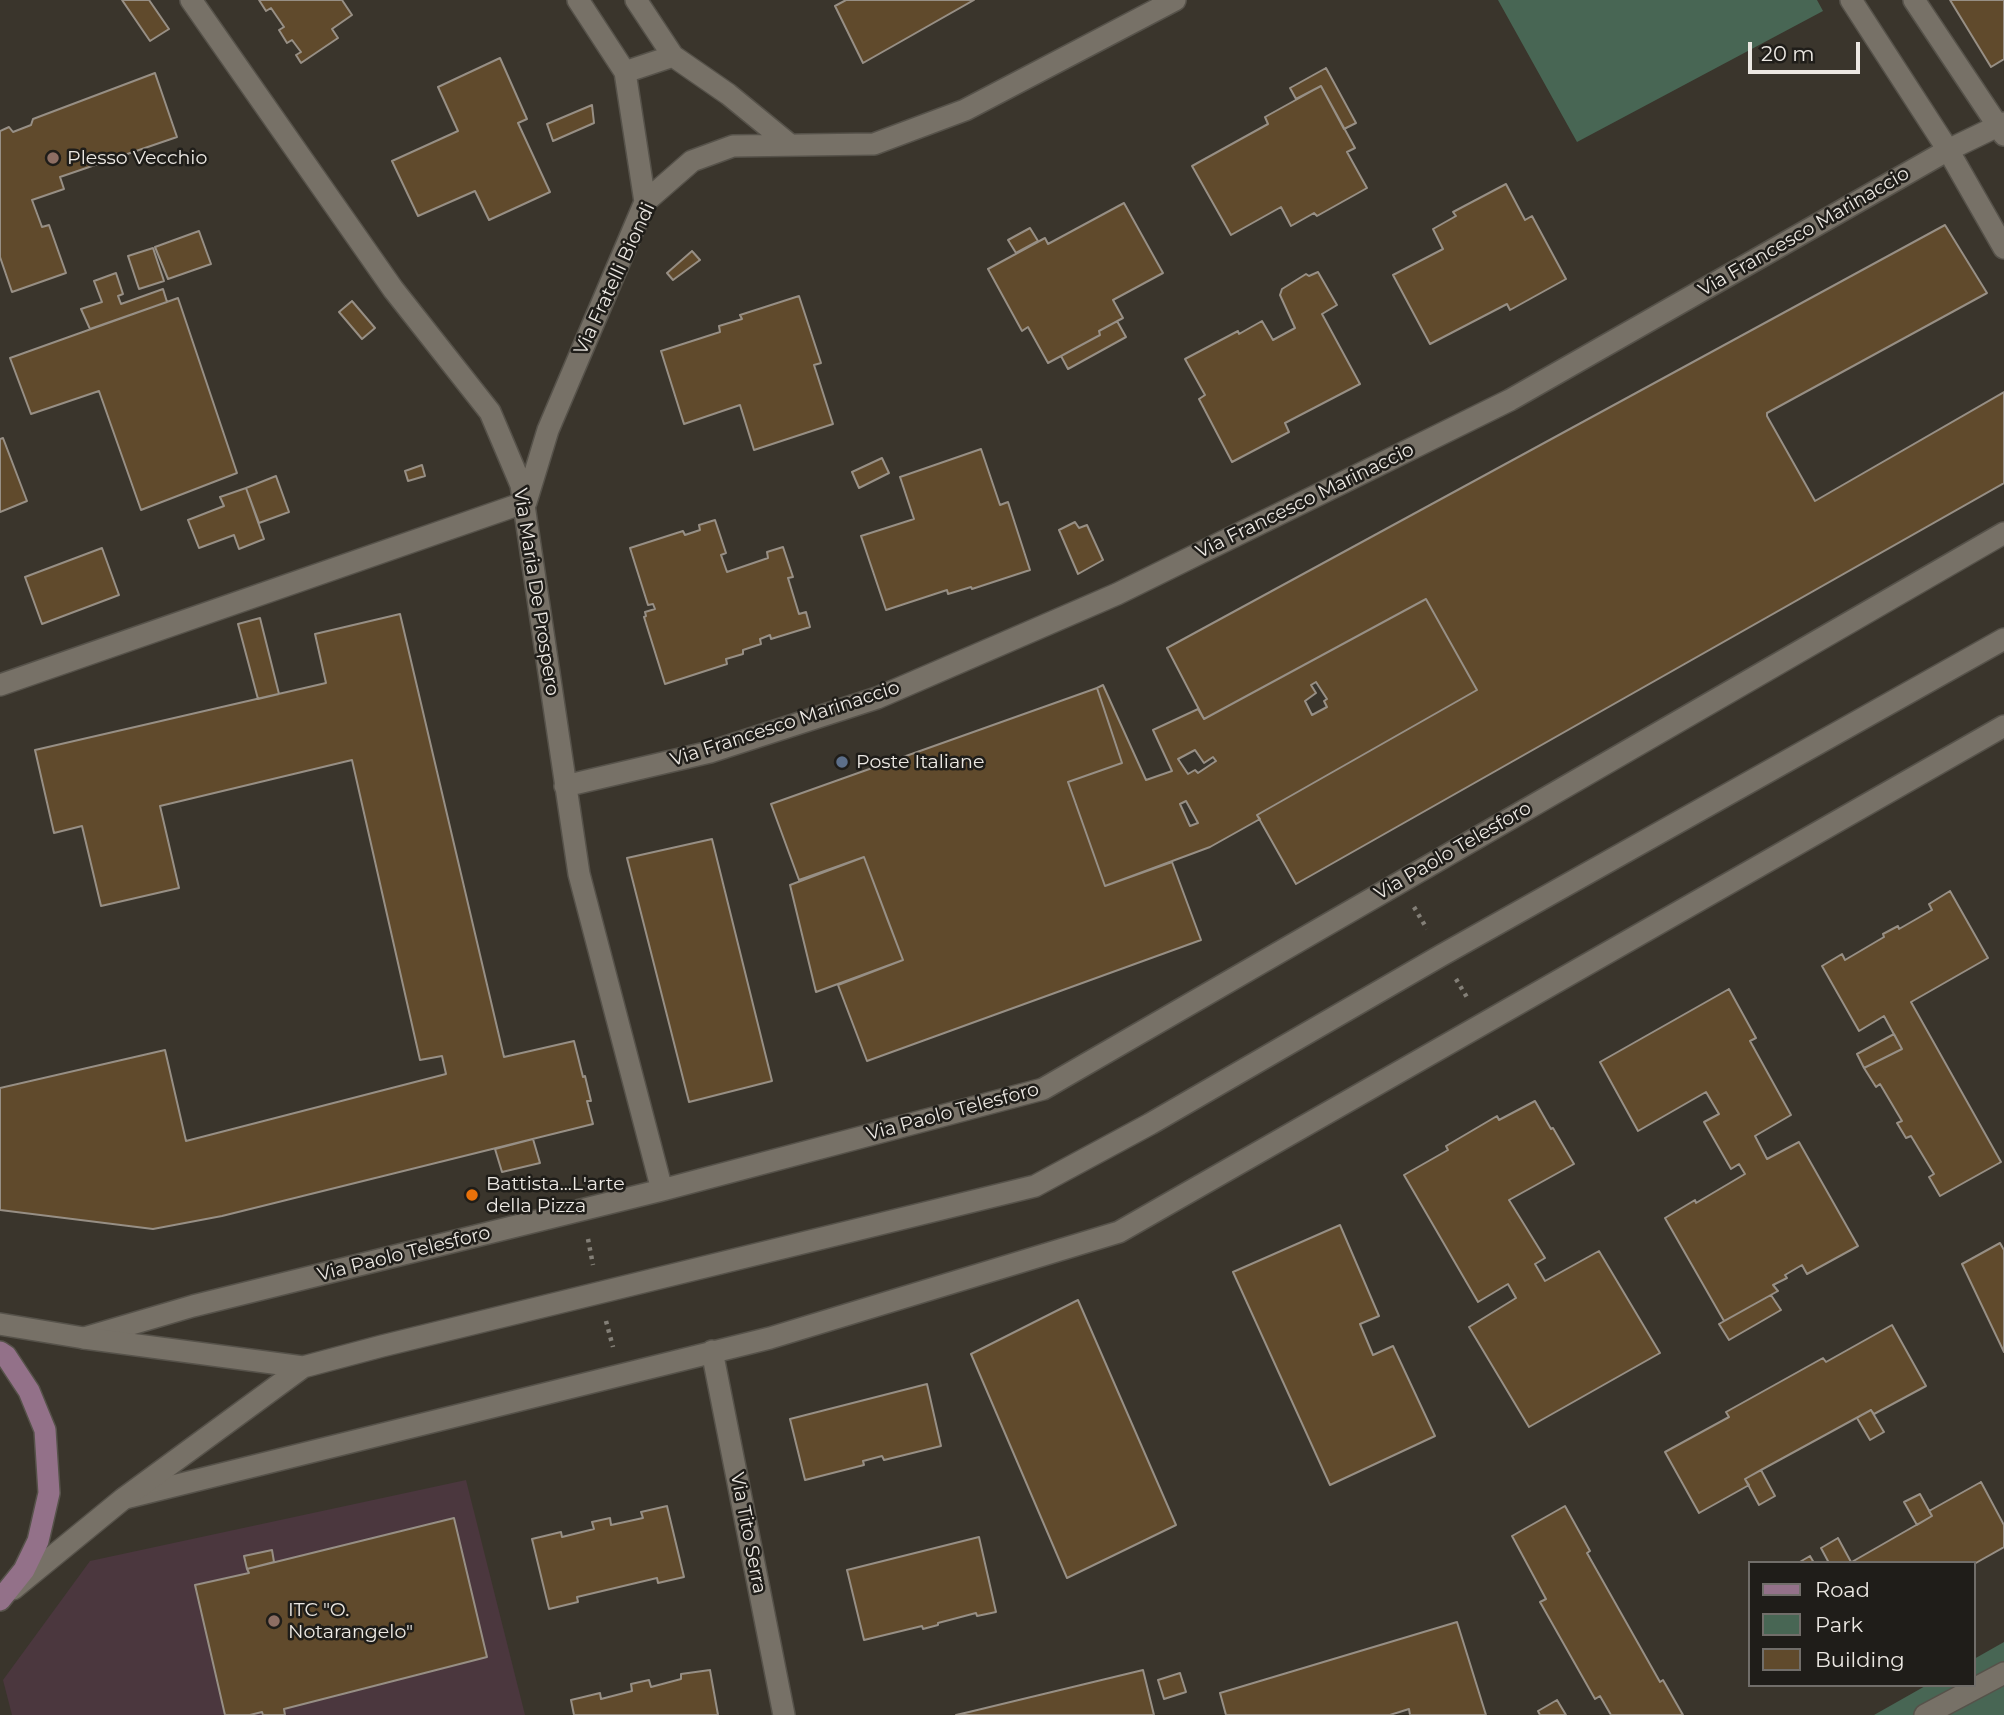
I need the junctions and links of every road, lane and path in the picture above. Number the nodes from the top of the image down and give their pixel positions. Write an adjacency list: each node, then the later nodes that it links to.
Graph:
1 (191, 0): 14 (street, Via Maria De Prospero)
2 (578, 0): 8 (street)
3 (636, 0): 7 (street)
4 (1175, 0): 10 (street, Via Fratelli Biondi)
5 (1851, 0): 11 (street)
6 (1914, 0): 9 (street)
7 (673, 55): 8 (street); 10 (street)
8 (625, 72): 12 (street)
9 (2002, 128): 11 (street, Via Francesco Marinaccio)
10 (789, 144): 12 (street, Via Fratelli Biondi)
11 (1948, 150): 13 (street); 19 (street, Via Francesco Marinaccio)
12 (645, 202): 14 (street, Via Fratelli Biondi)
13 (2004, 248)
14 (523, 503): 17 (street); 19 (street, Via Maria De Prospero)
15 (2004, 533): 20 (street, Via Paolo Telesforo)
16 (2004, 639): 25 (street)
17 (0, 685)
18 (2004, 726): 23 (street)
19 (565, 786): 20 (street, Via Maria De Prospero)
20 (662, 1190): 22 (street, Via Paolo Telesforo)
21 (0, 1324): 22 (street)
22 (84, 1338): 25 (street)
23 (712, 1351): 26 (street); 29 (street, Via Tito Serra)
24 (0, 1352): 27 (main road)
25 (303, 1367): 26 (street)
26 (122, 1499): 27 (street)
27 (2, 1600)
28 (2004, 1673): 30 (street)
29 (784, 1715)
30 (1926, 1715)

